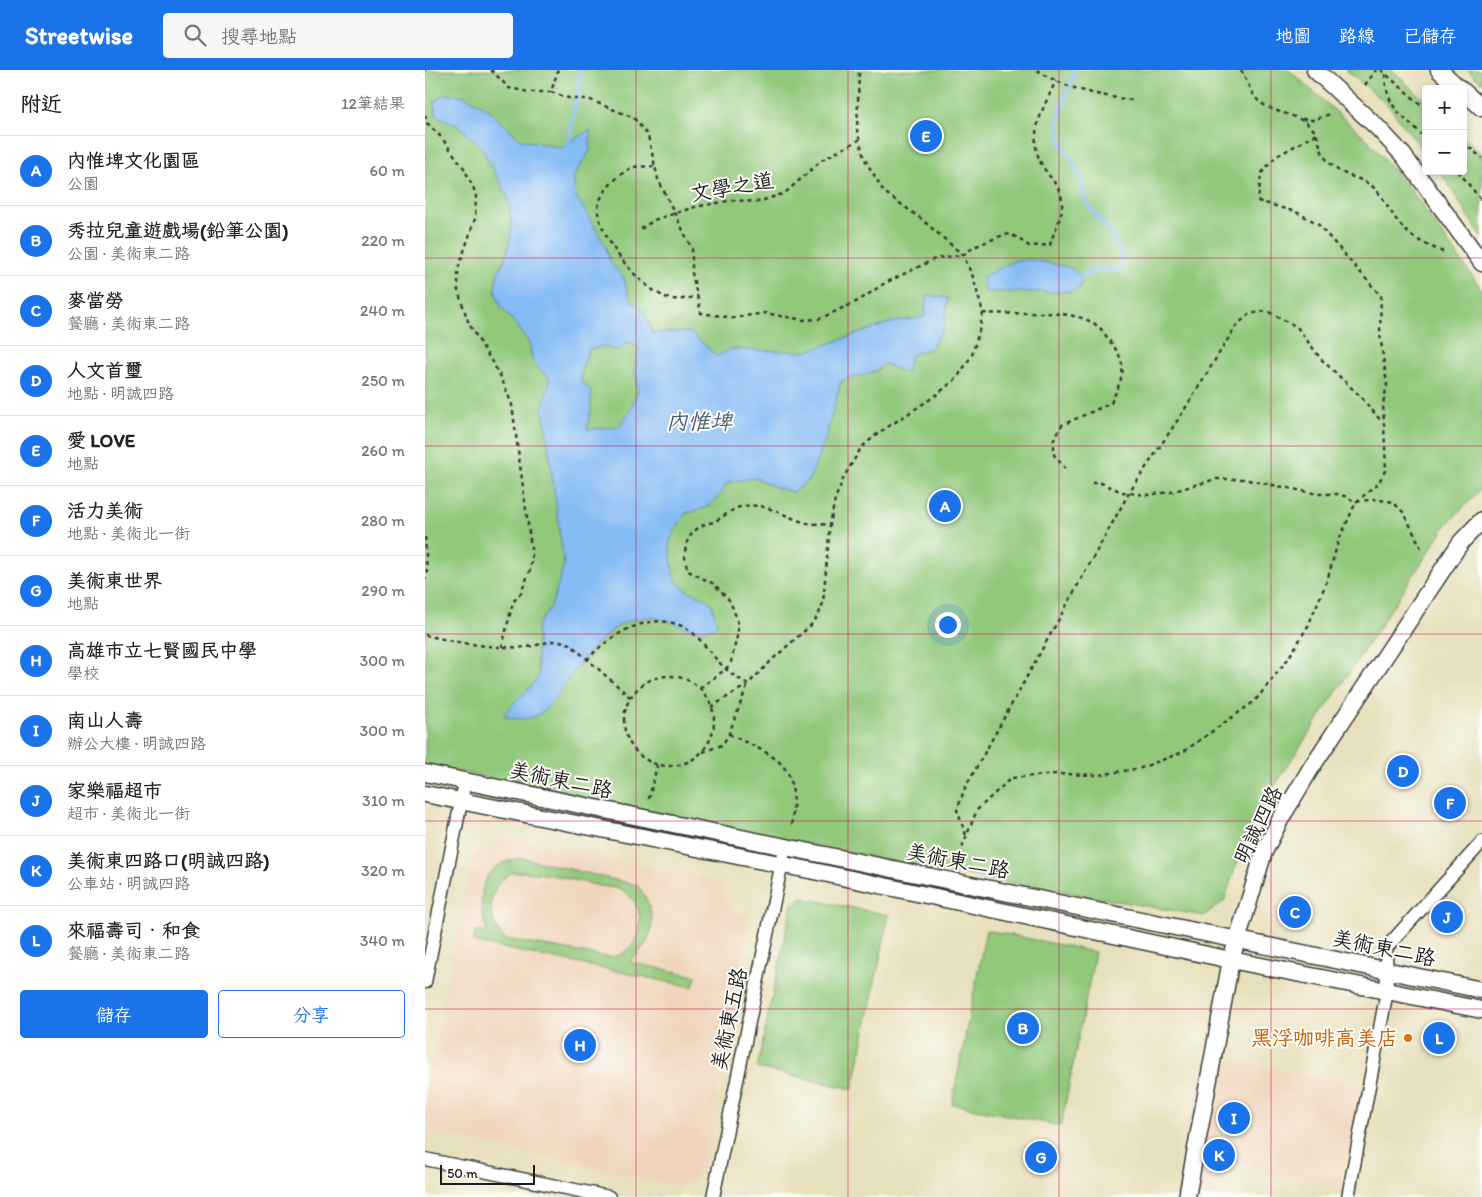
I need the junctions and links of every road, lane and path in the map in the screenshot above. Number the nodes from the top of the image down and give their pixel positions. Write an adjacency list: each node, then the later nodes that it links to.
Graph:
1 (491, 70): 14 (path)
2 (557, 70): 14 (path)
3 (859, 70): 24 (path)
4 (1037, 70): 11 (path)
5 (1241, 70): 21 (path)
6 (1315, 70): 34 (street)
7 (1376, 70): 12 (path)
8 (1381, 70): 10 (path)
9 (1439, 70): 13 (street)
10 (1385, 74): 17 (path); 23 (path)
11 (1056, 80): 16 (path); 33 (path)
12 (1365, 85)
13 (1456, 85)
14 (551, 92): 27 (path)
15 (1467, 95): 18 (street)
16 (1132, 100)
17 (1422, 106)
18 (1482, 108)
19 (1330, 114): 21 (path)
20 (425, 115): 48 (path)
21 (1300, 119): 22 (path)
22 (1316, 134): 32 (path); 37 (path)
23 (1422, 134)
24 (859, 140): 30 (path, 文學之道); 33 (path)
25 (1467, 145): 26 (path)
26 (1482, 158)
27 (653, 166): 30 (path); 35 (path)
28 (1461, 175): 29 (path)
29 (1482, 201)
30 (675, 214): 31 (path, 文學之道); 35 (path)
31 (641, 229)
32 (1443, 252)
33 (963, 255): 35 (path); 36 (path)
34 (1482, 263)
35 (699, 296)
36 (983, 313): 38 (path); 43 (path)
37 (1383, 424): 40 (path); 41 (path)
38 (1065, 468)
39 (1092, 483): 40 (path)
40 (1129, 493): 41 (path); 64 (path)
41 (1356, 502): 45 (path); 64 (path)
42 (1482, 520): 69 (street, 明誠四路)
43 (830, 525): 50 (path); 51 (path)
44 (425, 537): 46 (path)
45 (1421, 548)
46 (425, 579)
47 (425, 635): 48 (path)
48 (502, 647): 49 (path)
49 (587, 660): 50 (path); 53 (path)
50 (725, 669): 51 (path); 52 (path)
51 (748, 684): 54 (path); 55 (path)
52 (700, 688): 53 (path); 54 (path)
53 (631, 698): 57 (path)
54 (711, 707): 56 (path)
55 (729, 734): 56 (path); 63 (path)
56 (702, 752): 57 (path)
57 (657, 765): 61 (path)
58 (425, 773): 59 (street, 美術東二路)
59 (465, 782): 62 (street); 66 (street, 美術東二路)
60 (425, 794): 62 (street, 美術東二路)
61 (649, 799)
62 (461, 802): 68 (street, 美術東二路); 72 (street)
63 (791, 828)
64 (967, 836): 67 (path)
65 (1482, 842): 71 (street)
66 (785, 848): 68 (street, 美術東五路); 69 (street, 美術東二路)
67 (956, 862)
68 (782, 865): 70 (street, 美術東二路); 78 (street, 美術東五路)
69 (1237, 939): 70 (street, 明誠四路); 71 (street, 美術東二路)
70 (1231, 960): 74 (street, 美術東二路); 79 (street, 明誠四路)
71 (1385, 970): 73 (street, 美術東二路); 74 (street)
72 (425, 982)
73 (1482, 990)
74 (1387, 991): 75 (street, 美術東二路); 80 (street)
75 (1482, 1010)
76 (425, 1159): 77 (street)
77 (609, 1197)
78 (713, 1197)
79 (1187, 1197)
80 (1348, 1197)

